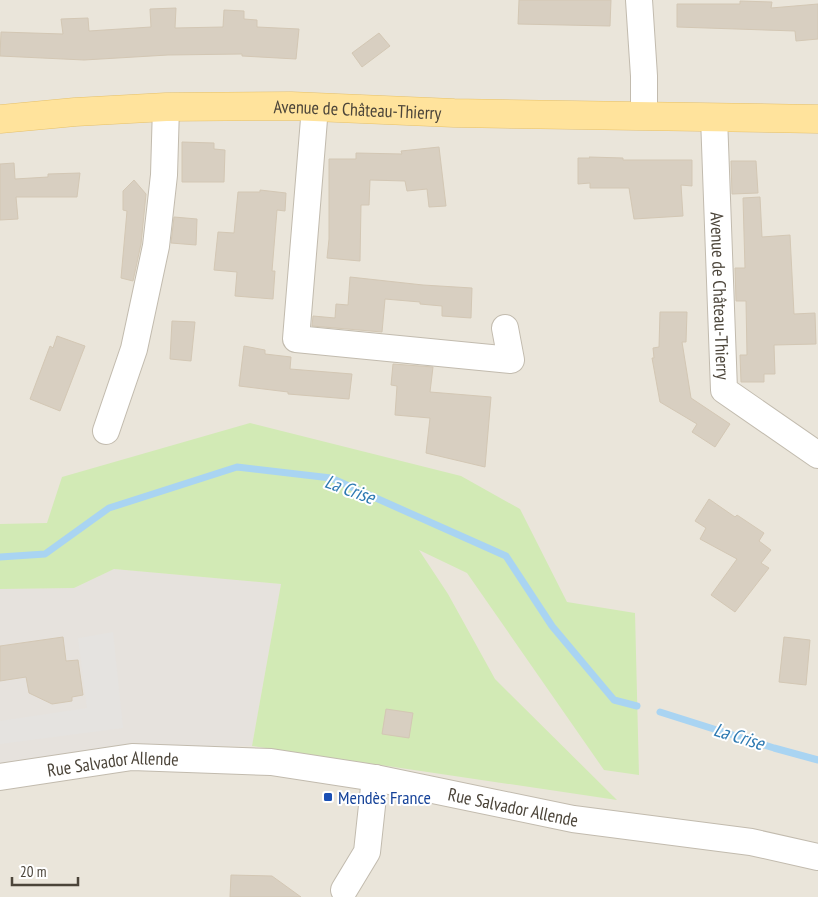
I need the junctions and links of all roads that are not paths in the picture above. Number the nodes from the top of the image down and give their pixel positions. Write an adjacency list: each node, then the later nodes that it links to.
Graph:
1 (639, 0): 4 (street)
2 (166, 107): 3 (main road, Avenue de Château-Thierry); 6 (main road, Avenue de Château-Thierry); 9 (street)
3 (315, 107): 4 (main road, Avenue de Château-Thierry); 8 (street)
4 (644, 115): 5 (main road, Avenue de Château-Thierry)
5 (714, 117): 7 (main road, Avenue de Château-Thierry); 10 (street, Avenue de Château-Thierry)
6 (0, 119)
7 (818, 119)
8 (504, 328)
9 (106, 431)
10 (818, 456)
11 (0, 777): 12 (street, Rue Salvador Allende)
12 (374, 778): 13 (street, Rue Salvador Allende); 14 (street)
13 (818, 857)
14 (344, 890)

